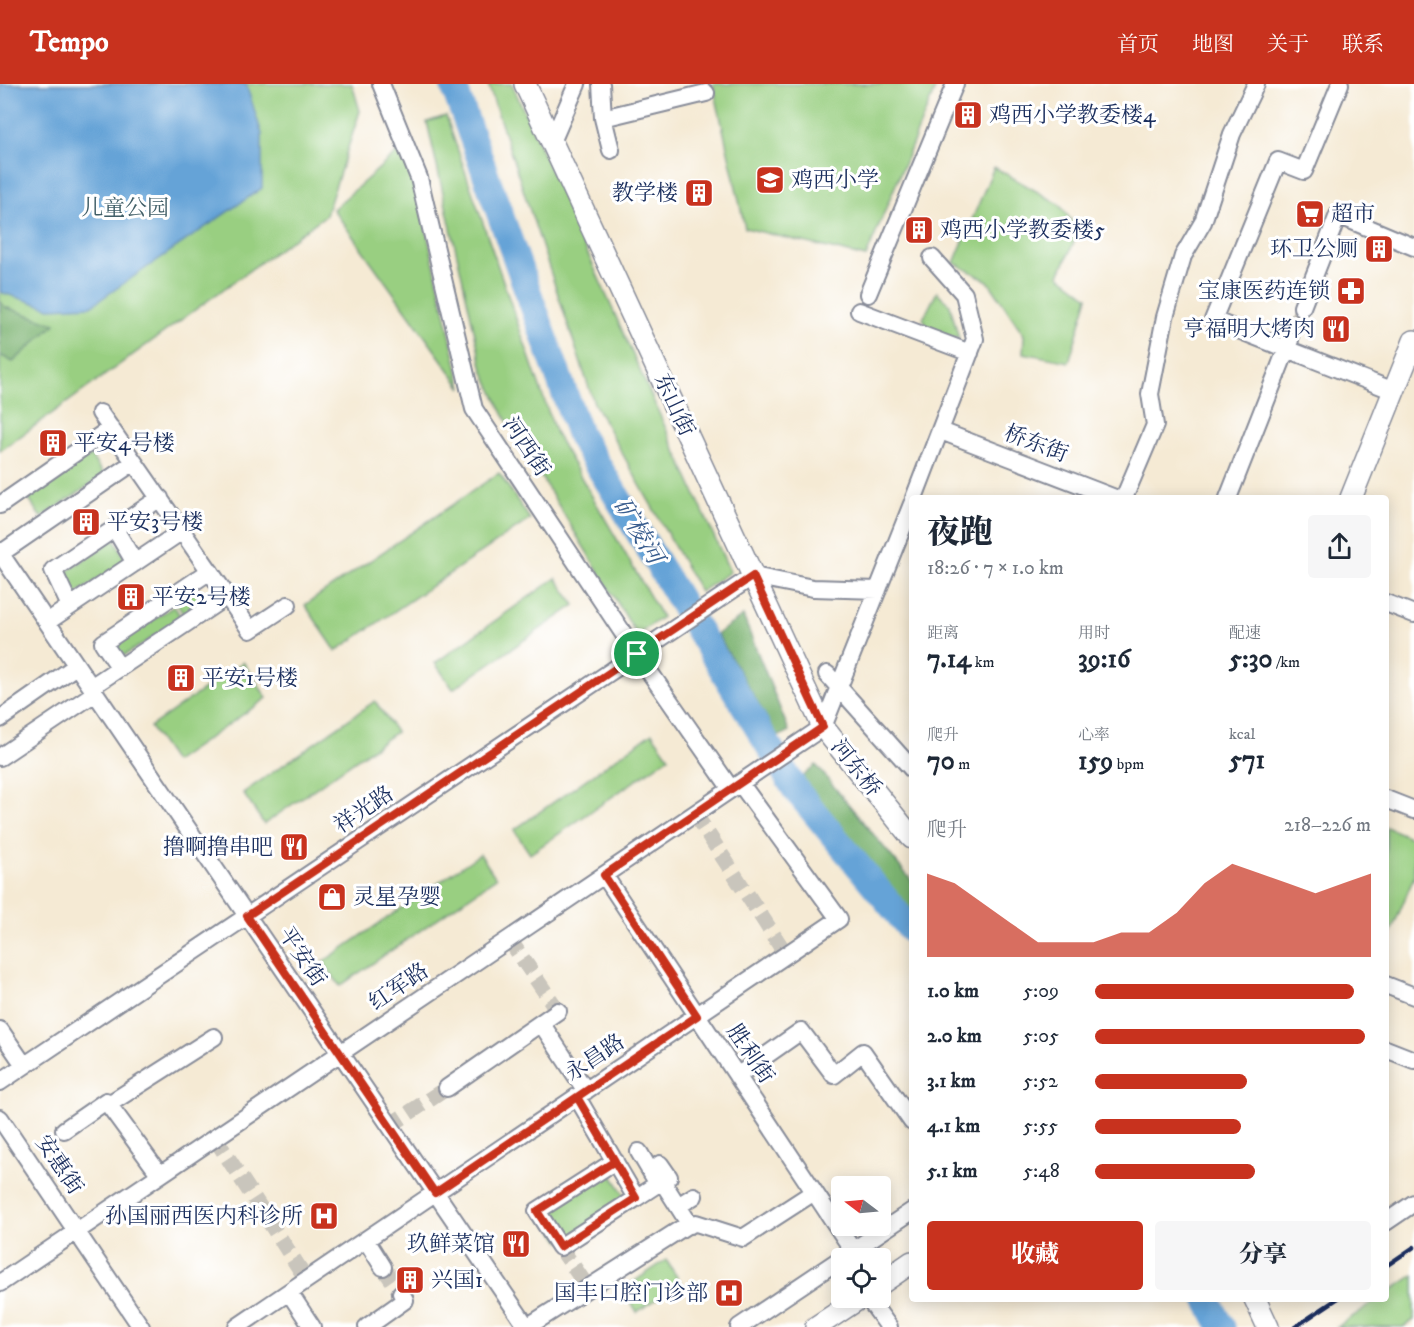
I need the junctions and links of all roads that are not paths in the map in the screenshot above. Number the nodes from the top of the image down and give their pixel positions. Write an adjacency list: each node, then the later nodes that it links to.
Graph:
1 (381, 84): 46 (street, 河西街)
2 (525, 84): 10 (main road, 东山街)
3 (578, 84): 10 (street)
4 (601, 84): 9 (street)
5 (955, 84): 14 (street)
6 (1256, 84): 27 (street)
7 (1340, 84): 18 (street)
8 (706, 93): 9 (street)
9 (603, 118): 11 (street)
10 (552, 142): 38 (main road, 东山街)
11 (611, 150)
12 (1414, 247): 15 (street)
13 (932, 258): 19 (street)
14 (868, 294)
15 (1302, 307)
16 (859, 311): 19 (street)
17 (1414, 341): 20 (main road)
18 (1288, 345): 20 (street); 28 (street)
19 (970, 353): 23 (street)
20 (1394, 391): 29 (main road)
21 (100, 413): 22 (street)
22 (111, 428): 24 (street); 31 (street)
23 (941, 431): 25 (street); 26 (street, 桥东街)
24 (134, 462): 30 (street); 35 (street)
25 (916, 495)
26 (1107, 495)
27 (1125, 495)
28 (1229, 495)
29 (1352, 495)
30 (160, 498): 33 (street); 34 (street)
31 (0, 505)
32 (909, 512): 39 (street)
33 (115, 529): 36 (street); 43 (street)
34 (182, 531): 36 (street); 37 (street)
35 (0, 553): 45 (street, 平安街)
36 (135, 563): 43 (street)
37 (210, 571): 40 (street); 48 (street)
38 (753, 576): 39 (street); 46 (street, 祥光路); 53 (main road, 东山街)
39 (878, 590): 50 (street)
40 (227, 596): 42 (street); 48 (street)
41 (1389, 604): 44 (street)
42 (288, 605)
43 (70, 606): 45 (street)
44 (1414, 614)
45 (47, 622): 47 (street, 平安街)
46 (637, 654): 56 (street, 河西街); 61 (street, 祥光路)
47 (76, 666): 51 (street, 平安街); 52 (street)
48 (120, 668): 51 (street)
49 (827, 674): 50 (street)
50 (839, 687): 53 (street); 55 (street)
51 (93, 690): 54 (street); 61 (street, 平安街)
52 (0, 719)
53 (817, 731): 56 (street, 红军路); 59 (main road, 河东桥)
54 (0, 757)
55 (909, 766)
56 (734, 787): 60 (street, 红军路); 65 (street, 永昌路)
57 (1389, 800): 58 (street)
58 (1414, 810)
59 (909, 835)
60 (604, 875): 65 (street, 胜利街); 70 (street, 红军路)
61 (247, 916): 70 (street, 平安街); 72 (street, 祥光路)
62 (1389, 986): 63 (street)
63 (1414, 996)
64 (558, 1011): 66 (street)
65 (697, 1016): 73 (street, 胜利街); 76 (street, 永昌路)
66 (541, 1023): 75 (street); 76 (street)
67 (0, 1030): 72 (street)
68 (214, 1037): 77 (street)
69 (1389, 1050): 71 (street)
70 (340, 1053): 82 (street, 红军路); 85 (street, 平安街)
71 (1414, 1060)
72 (24, 1065): 74 (street, 祥光路)
73 (737, 1076): 79 (street); 84 (street, 胜利街)
74 (0, 1082)
75 (447, 1088)
76 (582, 1094): 81 (street); 85 (street, 永昌路)
77 (109, 1104): 80 (street); 82 (street)
78 (0, 1118): 93 (street, 安惠街)
79 (909, 1118)
80 (64, 1130)
81 (616, 1164): 83 (street); 87 (street); 87 (street)
82 (160, 1175): 93 (street, 红军路)
83 (660, 1176): 87 (street); 89 (street)
84 (814, 1192): 92 (street); 95 (street, 胜利街)
85 (435, 1193): 94 (street, 永昌路); 111 (street, 平安街)
86 (694, 1196): 89 (street)
87 (636, 1198)
88 (1414, 1203): 91 (street)
89 (678, 1206): 92 (street)
90 (909, 1213): 96 (street)
91 (1389, 1220)
92 (690, 1225): 111 (street)
93 (76, 1231): 101 (street, 红军路); 107 (street, 安惠街)
94 (366, 1240): 98 (street); 102 (street, 永昌路)
95 (850, 1248)
96 (864, 1248)
97 (909, 1264): 100 (main road)
98 (383, 1267)
99 (831, 1270): 112 (street)
100 (891, 1276)
101 (0, 1283)
102 (289, 1292): 108 (street, 永昌路); 109 (street)
103 (401, 1293): 110 (street)
104 (1256, 1302): 115 (main road)
105 (845, 1308): 113 (main road)
106 (875, 1308): 114 (street)
107 (141, 1327)
108 (237, 1327)
109 (312, 1327)
110 (367, 1327)
111 (527, 1327)
112 (739, 1327)
113 (816, 1327)
114 (889, 1327)
115 (1268, 1327)

